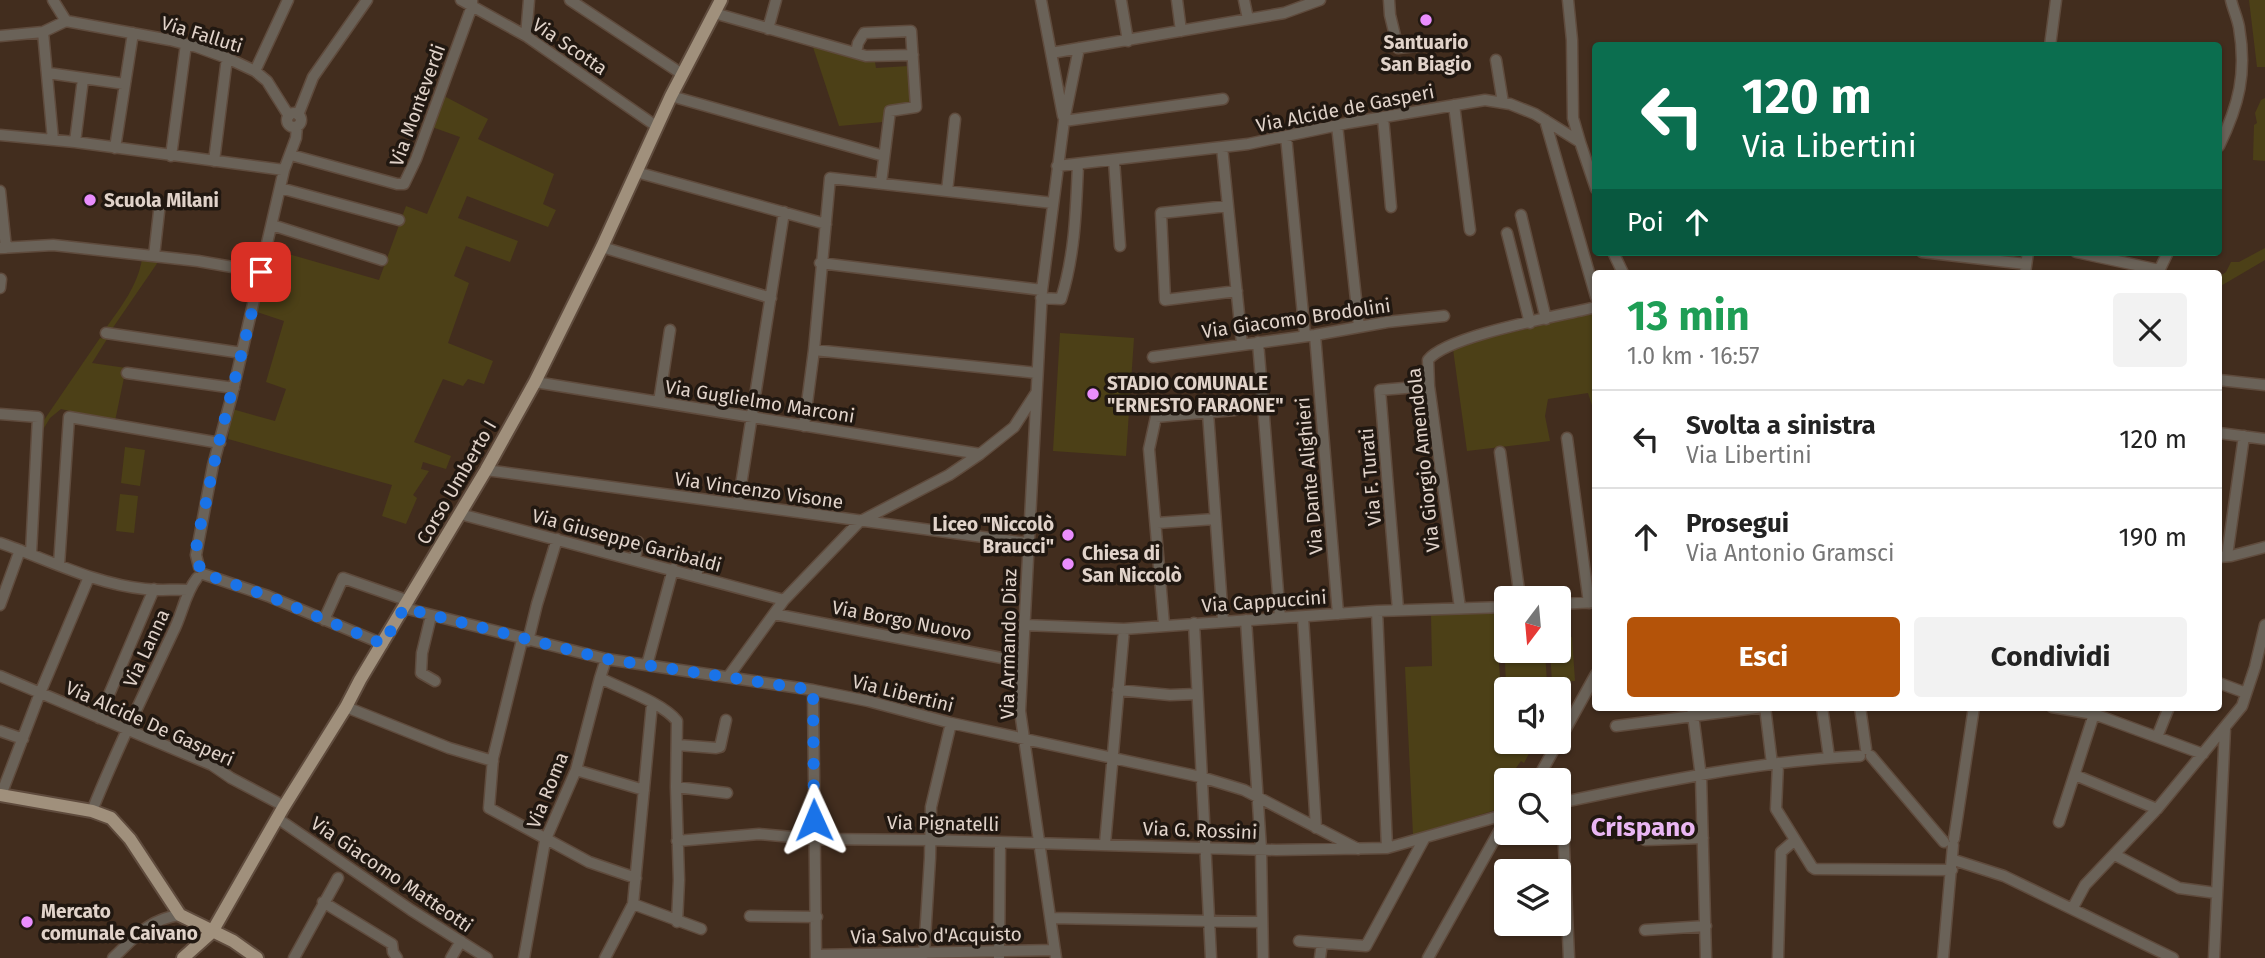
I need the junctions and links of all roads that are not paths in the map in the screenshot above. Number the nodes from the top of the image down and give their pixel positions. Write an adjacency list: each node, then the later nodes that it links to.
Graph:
1 (52, 0): 23 (street)
2 (288, 0): 40 (street)
3 (367, 0): 51 (street)
4 (461, 0): 19 (street, Via Scotta)
5 (529, 0): 29 (street)
6 (570, 0): 42 (street)
7 (721, 0): 20 (main road, Corso Umberto I)
8 (776, 0): 24 (street)
9 (1041, 0): 36 (street)
10 (1121, 0): 30 (street)
11 (1177, 0): 25 (street)
12 (1244, 0): 22 (street)
13 (1320, 0): 22 (street)
14 (1389, 0): 31 (street)
15 (1568, 0): 63 (street)
16 (2056, 0): 32 (street)
17 (2231, 0): 21 (street)
18 (2238, 0): 21 (street)
19 (472, 3): 29 (street, Via Scotta); 66 (street, Via Monteverdi)
20 (714, 13): 24 (street); 42 (main road, Corso Umberto I)
21 (2236, 16): 61 (street)
22 (1248, 19): 25 (street)
23 (66, 21): 26 (street); 27 (street, Via Falluti)
24 (768, 29): 35 (street)
25 (1181, 31): 30 (street)
26 (43, 32): 28 (street); 41 (street)
27 (133, 33): 33 (street, Via Falluti); 44 (street)
28 (0, 36)
29 (526, 36): 57 (street, Via Scotta)
30 (1128, 41): 34 (street)
31 (1454, 42)
32 (2051, 42)
33 (186, 44): 38 (street, Via Falluti); 67 (street)
34 (1079, 48): 36 (street); 46 (street, Via Armando Diaz)
35 (856, 53): 37 (street); 37 (street)
36 (1051, 53): 45 (street)
37 (913, 55): 68 (street)
38 (228, 58): 40 (street, Via Falluti); 70 (street)
39 (1496, 60): 49 (street)
40 (255, 71): 51 (street, Via Falluti)
41 (48, 74): 43 (street); 60 (street)
42 (682, 74): 47 (main road, Corso Umberto I)
43 (83, 79): 44 (street); 62 (street)
44 (125, 84): 65 (street)
45 (1057, 85): 46 (street); 55 (street)
46 (1070, 88): 55 (street, Via Armando Diaz)
47 (671, 96): 57 (main road, Corso Umberto I); 68 (street)
48 (1223, 99): 55 (street)
49 (1503, 103): 50 (street, Via Alcide de Gasperi); 54 (street, Via Alcide de Gasperi)
50 (1454, 104): 52 (street, Via Alcide de Gasperi); 89 (street)
51 (293, 115): 66 (street, Via Falluti)
52 (1383, 117): 56 (street, Via Alcide de Gasperi); 83 (street)
53 (954, 119): 79 (street)
54 (1545, 120): 63 (street, Via Alcide de Gasperi); 103 (street)
55 (1064, 121): 72 (street, Via Armando Diaz)
56 (1337, 125): 59 (street, Via Alcide de Gasperi); 112 (street)
57 (656, 126): 74 (main road, Corso Umberto I)
58 (0, 135): 60 (street)
59 (1286, 136): 64 (street, Via Alcide de Gasperi); 115 (street, Via Dante Alighieri)
60 (53, 140): 62 (street)
61 (2222, 140)
62 (75, 142): 65 (street)
63 (1580, 142): 75 (street)
64 (1222, 147): 69 (street, Via Alcide de Gasperi); 82 (street)
65 (116, 148): 67 (street)
66 (291, 155): 73 (street)
67 (172, 156): 70 (street)
68 (884, 156): 76 (street)
69 (1114, 160): 71 (street, Via Alcide de Gasperi); 91 (street)
70 (214, 161): 73 (street)
71 (1078, 164): 72 (street, Via Alcide de Gasperi); 106 (street)
72 (1057, 166): 81 (street, Via Armando Diaz)
73 (284, 170): 77 (street)
74 (636, 172): 84 (street); 92 (main road, Corso Umberto I)
75 (1592, 177)
76 (881, 183): 79 (street); 87 (street)
77 (280, 188): 86 (street); 88 (street)
78 (0, 191): 93 (street)
79 (947, 191): 81 (street)
80 (160, 203): 94 (street)
81 (1052, 203): 106 (street, Via Armando Diaz)
82 (1228, 206): 105 (street); 105 (street)
83 (1391, 207)
84 (784, 212): 87 (street); 107 (street)
85 (1521, 215): 110 (street)
86 (399, 220)
87 (826, 224): 98 (street)
88 (272, 225): 97 (street); 101 (street)
89 (1470, 230)
90 (1507, 233): 111 (street)
91 (1120, 246)
92 (602, 247): 107 (street); 124 (main road, Corso Umberto I)
93 (3, 248): 94 (street)
94 (154, 256): 101 (street)
95 (1946, 256): 99 (street)
96 (2121, 257): 100 (street)
97 (382, 260)
98 (820, 263): 106 (street); 118 (street)
99 (2026, 269)
100 (2156, 270)
101 (261, 272): 119 (street)
102 (1, 279): 104 (street)
103 (1592, 283)
104 (0, 288)
105 (1237, 291): 117 (street)
106 (1042, 294): 122 (street, Via Armando Diaz)
107 (771, 298): 133 (street)
108 (1592, 308): 110 (street, Via Giorgio Amendola)
109 (1444, 316): 112 (street, Via Giacomo Brodolini)
110 (1546, 319): 111 (street, Via Giorgio Amendola)
111 (1530, 323): 126 (street, Via Giorgio Amendola)
112 (1359, 327): 115 (street, Via Giacomo Brodolini)
113 (670, 330): 129 (street)
114 (106, 333): 119 (street)
115 (1310, 335): 116 (street, Via Giacomo Brodolini); 176 (street, Via Dante Alighieri)
116 (1258, 342): 117 (street, Via Giacomo Brodolini); 179 (street)
117 (1242, 344): 120 (street, Via Giacomo Brodolini)
118 (814, 350): 122 (street); 134 (street)
119 (242, 354): 127 (street)
120 (1153, 356)
121 (127, 373): 127 (street)
122 (1037, 373): 128 (street, Via Armando Diaz)
123 (2222, 380): 125 (street)
124 (535, 382): 129 (street, Via Guglielmo Marconi); 142 (main road, Corso Umberto I)
125 (2265, 385)
126 (1429, 386): 172 (street, Via Giorgio Amendola); 173 (street, Via F. Turati)
127 (234, 388): 139 (street)
128 (1036, 393): 141 (street); 151 (street, Via Armando Diaz)
129 (659, 402): 133 (street, Via Guglielmo Marconi)
130 (1235, 410): 131 (street)
131 (1208, 413): 145 (street); 147 (street)
132 (0, 414): 154 (street)
133 (752, 417): 134 (street, Via Guglielmo Marconi); 143 (street)
134 (804, 426): 141 (street, Via Guglielmo Marconi)
135 (2222, 433): 136 (street)
136 (2244, 436): 138 (street); 156 (street)
137 (1567, 438): 167 (street)
138 (2265, 439)
139 (220, 443): 158 (street); 160 (street)
140 (1500, 452): 163 (street)
141 (980, 454): 146 (street)
142 (486, 470): 143 (street, Via Vincenzo Visone); 144 (main road, Corso Umberto I)
143 (738, 504): 146 (street, Via Vincenzo Visone)
144 (460, 514): 148 (street, Via Giuseppe Garibaldi); 170 (main road, Corso Umberto I)
145 (1215, 519): 147 (street); 182 (street)
146 (859, 522): 151 (street, Via Vincenzo Visone); 166 (street)
147 (1157, 523): 185 (street)
148 (557, 539): 157 (street, Via Giuseppe Garibaldi); 188 (street)
149 (0, 542): 153 (street)
150 (638, 542): 157 (street)
151 (1027, 543): 184 (street, Via Armando Diaz)
152 (2265, 547): 156 (street)
153 (20, 550): 154 (street); 169 (street)
154 (31, 554): 158 (street)
155 (701, 557): 161 (street)
156 (2223, 557)
157 (635, 559): 159 (street, Via Giuseppe Garibaldi)
158 (59, 565): 162 (street)
159 (673, 569): 161 (street, Via Giuseppe Garibaldi); 192 (street)
160 (200, 573): 165 (street, Via Lanna); 181 (street)
161 (696, 576): 166 (street, Via Giuseppe Garibaldi)
162 (89, 577): 164 (street); 201 (street)
163 (1518, 586)
164 (154, 589): 165 (street); 214 (street)
165 (188, 590): 220 (street, Via Lanna)
166 (784, 600): 175 (street)
167 (1592, 602): 168 (street)
168 (1572, 603)
169 (0, 605)
170 (407, 605): 177 (street, Via Libertini); 181 (street, Via Libertini); 189 (main road, Corso Umberto I)
171 (1494, 607): 172 (street, Via Cappuccini)
172 (1460, 608): 173 (street, Via Cappuccini)
173 (1398, 610): 174 (street, Via Cappuccini)
174 (1377, 611): 176 (street, Via Cappuccini); 264 (street)
175 (774, 614): 191 (street, Via Borgo Nuovo); 194 (street)
176 (1338, 614): 178 (street, Via Cappuccini)
177 (431, 615): 188 (street, Via Libertini); 196 (street)
178 (1303, 617): 179 (street, Via Cappuccini); 248 (street)
179 (1280, 618): 180 (street, Via Cappuccini)
180 (1246, 620): 182 (street, Via Cappuccini); 240 (street)
181 (324, 621): 189 (street)
182 (1223, 621): 183 (street, Via Cappuccini)
183 (1194, 623): 185 (street, Via Cappuccini); 202 (street)
184 (1024, 625): 187 (street, Via Cappuccini); 191 (street, Via Armando Diaz)
185 (1164, 625): 187 (street, Via Cappuccini)
186 (2265, 625): 203 (street)
187 (1124, 629): 200 (street)
188 (525, 640): 190 (street, Via Libertini); 230 (street)
189 (383, 644): 205 (main road, Corso Umberto I)
190 (606, 659): 192 (street, Via Libertini); 195 (street, Via Roma)
191 (1023, 662): 223 (street, Via Armando Diaz)
192 (647, 665): 194 (street, Via Libertini)
193 (0, 676): 201 (street, Via Alcide De Gasperi)
194 (727, 677): 199 (street, Via Libertini)
195 (600, 678): 204 (street); 232 (street, Via Roma)
196 (435, 681)
197 (1592, 681): 215 (street)
198 (2222, 684): 203 (street)
199 (813, 690): 217 (street, Via Libertini); 251 (street)
200 (1118, 690): 202 (street); 229 (street)
201 (40, 693): 214 (street, Via Alcide De Gasperi); 224 (street)
202 (1197, 694): 235 (street)
203 (2246, 694): 219 (street)
204 (652, 704): 225 (street); 237 (street)
205 (346, 707): 230 (street); 242 (main road, Corso Umberto I)
206 (1692, 711): 218 (street); 234 (street)
207 (1765, 711): 231 (street)
208 (1823, 711): 228 (street)
209 (1861, 711): 226 (street)
210 (1973, 711): 259 (street)
211 (2076, 711): 213 (street)
212 (2167, 711): 222 (street)
213 (2094, 714): 222 (street); 233 (street)
214 (99, 718): 220 (street, Via Alcide De Gasperi)
215 (1571, 719)
216 (726, 720): 225 (street)
217 (951, 723): 223 (street, Via Libertini); 254 (street)
218 (1616, 726)
219 (2225, 728): 227 (street); 271 (street)
220 (128, 730): 242 (street, Via Alcide De Gasperi); 244 (street, Via Lanna)
221 (0, 731): 224 (street)
222 (2157, 737): 227 (street)
223 (1025, 738): 229 (street, Via Libertini); 260 (street, Via Armando Diaz)
224 (23, 739): 239 (street)
225 (678, 745): 236 (street)
226 (1866, 754): 228 (street); 259 (street)
227 (2203, 754): 243 (street)
228 (1829, 757): 231 (street)
229 (1114, 758): 235 (street, Via Libertini); 261 (street)
230 (493, 761): 249 (street)
231 (1775, 763): 234 (street); 256 (street)
232 (576, 770): 237 (street); 249 (street, Via Roma)
233 (2075, 775): 243 (street); 247 (street)
234 (1700, 777): 241 (street); 250 (street)
235 (1201, 778): 240 (street, Via Libertini); 263 (street)
236 (676, 787): 238 (street); 257 (street)
237 (644, 790): 270 (street)
238 (727, 793)
239 (0, 795): 244 (main road)
240 (1258, 797): 248 (street, Via Libertini); 265 (street)
241 (1571, 801)
242 (284, 806): 245 (main road, Corso Umberto I)
243 (2157, 809): 267 (street)
244 (92, 811): 275 (main road)
245 (277, 818): 269 (street, Via Giacomo Matteotti); 285 (main road, Corso Umberto I)
246 (1494, 820): 252 (street, Via G. Rossini)
247 (2059, 822)
248 (1316, 828): 266 (street, Via Libertini)
249 (546, 838): 270 (street); 292 (street, Via Roma)
250 (1703, 838): 255 (street); 282 (street)
251 (814, 839): 254 (street, Via Pignatelli); 257 (street, Via Pignatelli); 277 (street)
252 (1424, 839): 264 (street, Via G. Rossini); 288 (street)
253 (1494, 839): 307 (street)
254 (930, 840): 258 (street, Via Pignatelli); 290 (street)
255 (1644, 840)
256 (1795, 840): 268 (street); 310 (street)
257 (677, 841): 280 (street)
258 (999, 842): 260 (street, Via Pignatelli); 291 (street)
259 (1951, 842): 268 (street)
260 (1040, 843): 261 (street, Via G. Rossini); 278 (street, Via Armando Diaz)
261 (1105, 844): 263 (street, Via G. Rossini)
262 (1562, 845): 308 (street)
263 (1205, 847): 265 (street, Via G. Rossini); 279 (street)
264 (1387, 848): 266 (street, Via G. Rossini)
265 (1261, 849): 266 (street, Via G. Rossini); 281 (street)
266 (1358, 849)
267 (2115, 855): 271 (street); 274 (street)
268 (1953, 865): 274 (street); 311 (street)
269 (341, 873): 272 (street); 287 (street, Via Giacomo Matteotti)
270 (636, 878): 273 (street)
271 (2216, 893): 312 (street)
272 (323, 902): 299 (street); 300 (street)
273 (633, 904): 280 (street); 303 (street)
274 (2072, 909): 294 (street)
275 (180, 915): 285 (main road); 295 (street)
276 (750, 916): 277 (street)
277 (817, 917): 293 (street)
278 (1051, 918): 279 (street); 289 (street, Via Armando Diaz)
279 (1211, 920): 281 (street); 304 (street)
280 (677, 922): 283 (street)
281 (1261, 922): 305 (street)
282 (1706, 926): 284 (street); 309 (street)
283 (701, 929)
284 (1645, 930)
285 (212, 932): 296 (main road, Corso Umberto I); 297 (street); 298 (main road)
286 (1299, 941): 288 (street)
287 (461, 942): 301 (street); 302 (street, Via Giacomo Matteotti)
288 (1322, 943): 306 (street)
289 (1056, 954): 291 (street, Via Salvo d'Acquisto)
290 (918, 955): 291 (street, Via Salvo d'Acquisto); 293 (street, Via Salvo d'Acquisto)
291 (999, 955)
292 (528, 956)
293 (816, 956)
294 (2167, 957)
295 (113, 958)
296 (183, 958)
297 (191, 958)
298 (257, 958)
299 (294, 958)
300 (397, 958)
301 (451, 958)
302 (487, 958)
303 (605, 958)
304 (1211, 958)
305 (1263, 958)
306 (1320, 958)
307 (1428, 958)
308 (1569, 958)
309 (1706, 958)
310 (1778, 958)
311 (1943, 958)
312 (2214, 958)

